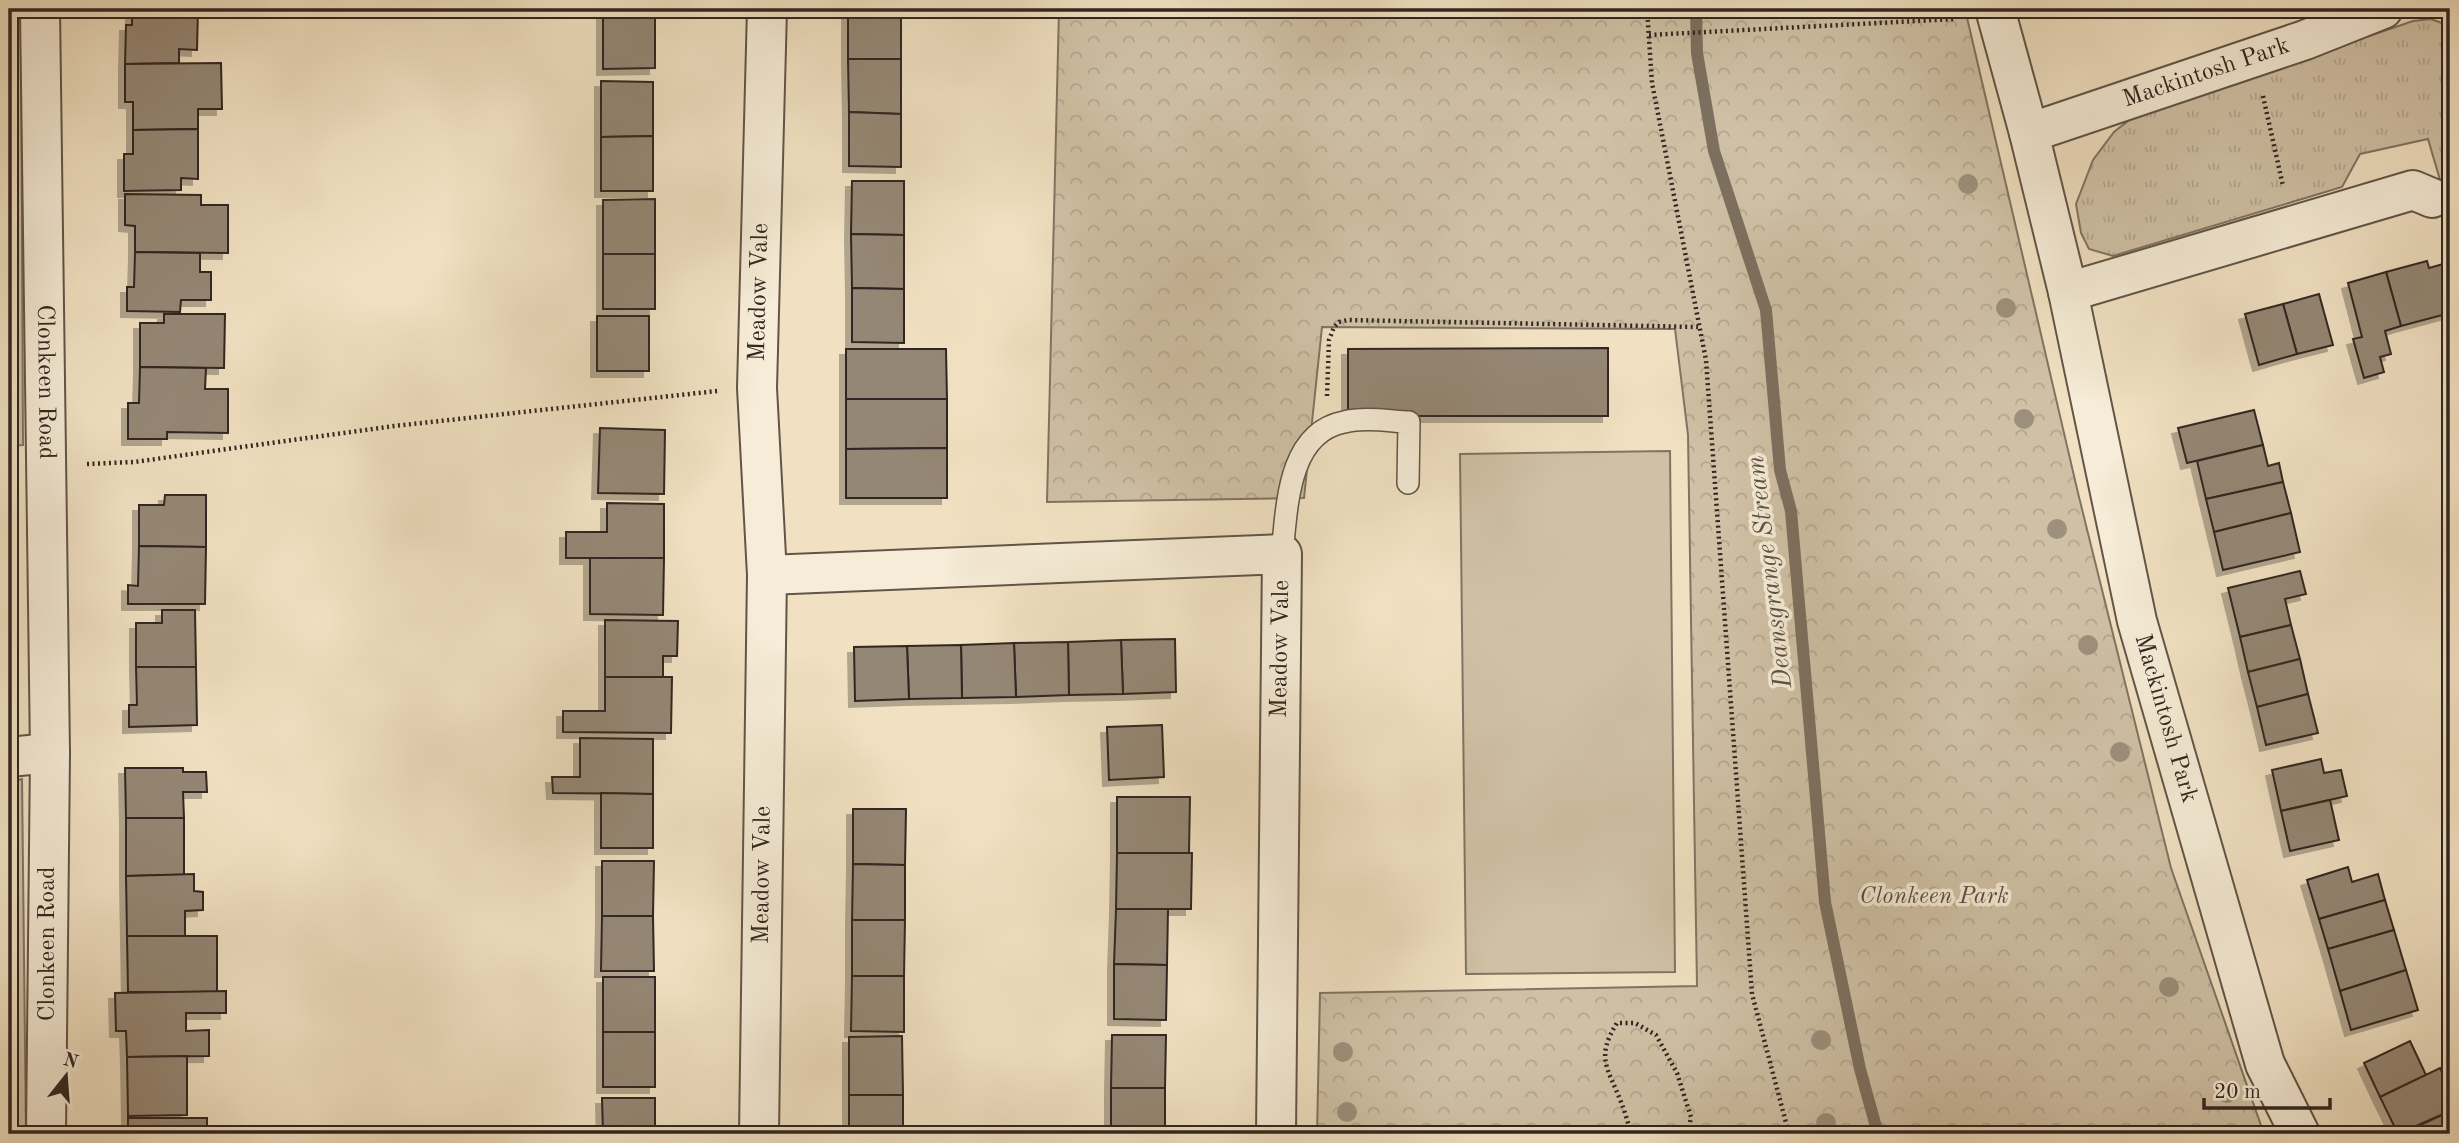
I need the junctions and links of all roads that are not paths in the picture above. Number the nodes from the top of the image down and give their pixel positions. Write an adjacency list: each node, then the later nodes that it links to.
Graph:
1 (40, 9): 11 (street, Clonkeen Road)
2 (767, 9): 10 (street, Meadow Vale)
3 (2383, 9): 5 (street, Mackintosh Park)
4 (1996, 14): 5 (street, Mackintosh Park)
5 (2029, 133): 7 (street, Mackintosh Park)
6 (2432, 198): 7 (street)
7 (2067, 292): 16 (street, Mackintosh Park)
8 (1408, 483): 9 (lane)
9 (1282, 554): 10 (street, Meadow Vale); 15 (street, Meadow Vale)
10 (767, 575): 14 (street, Meadow Vale)
11 (50, 753): 12 (street); 13 (street, Clonkeen Road)
12 (9, 757)
13 (46, 1134)
14 (758, 1134)
15 (1276, 1134)
16 (2301, 1134)

